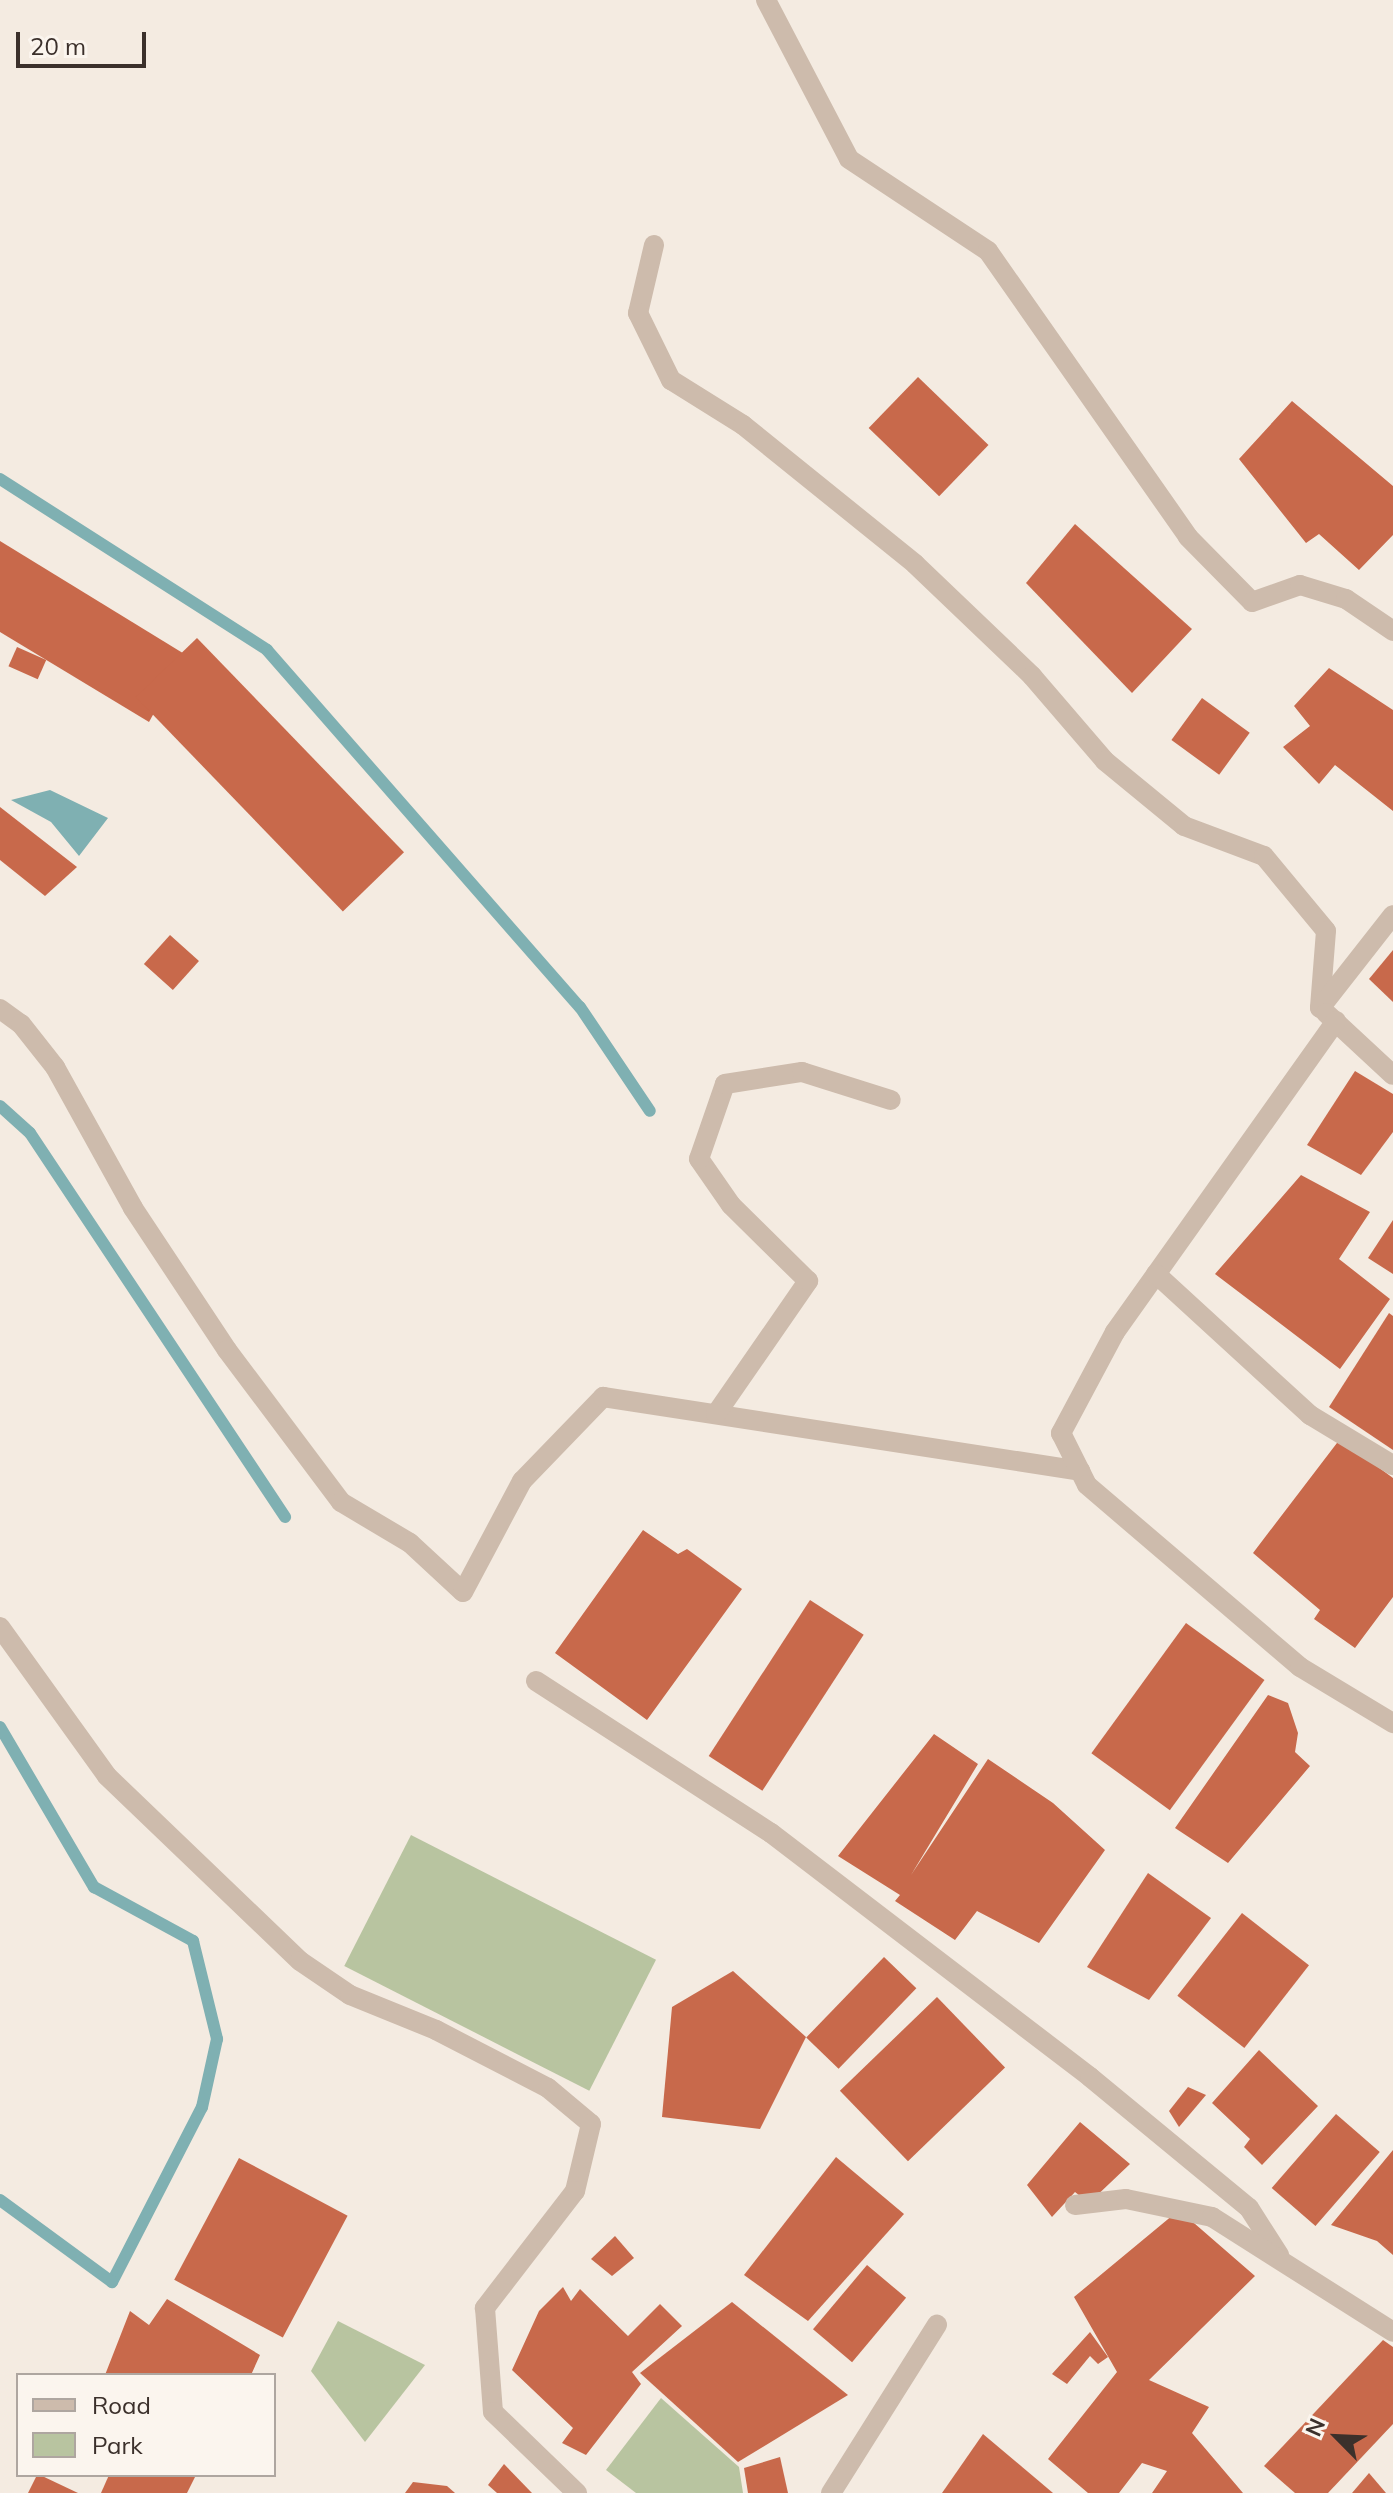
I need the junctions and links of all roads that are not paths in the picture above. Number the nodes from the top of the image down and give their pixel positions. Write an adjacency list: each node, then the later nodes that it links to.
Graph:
1 (766, 0): 3 (street)
2 (654, 245): 6 (street)
3 (1393, 631)
4 (1393, 915): 6 (street)
5 (0, 1009): 10 (street)
6 (1328, 1015): 7 (street); 9 (street)
7 (1393, 1075)
8 (891, 1100): 10 (street)
9 (1156, 1274): 11 (street); 12 (street)
10 (716, 1414): 12 (street)
11 (1393, 1465)
12 (1080, 1471): 15 (street)
13 (0, 1627): 20 (street)
14 (536, 1681): 17 (street)
15 (1393, 1723)
16 (1075, 2205): 17 (street)
17 (1279, 2255): 19 (street)
18 (937, 2325): 21 (street)
19 (1393, 2332)
20 (577, 2493)
21 (831, 2493)

